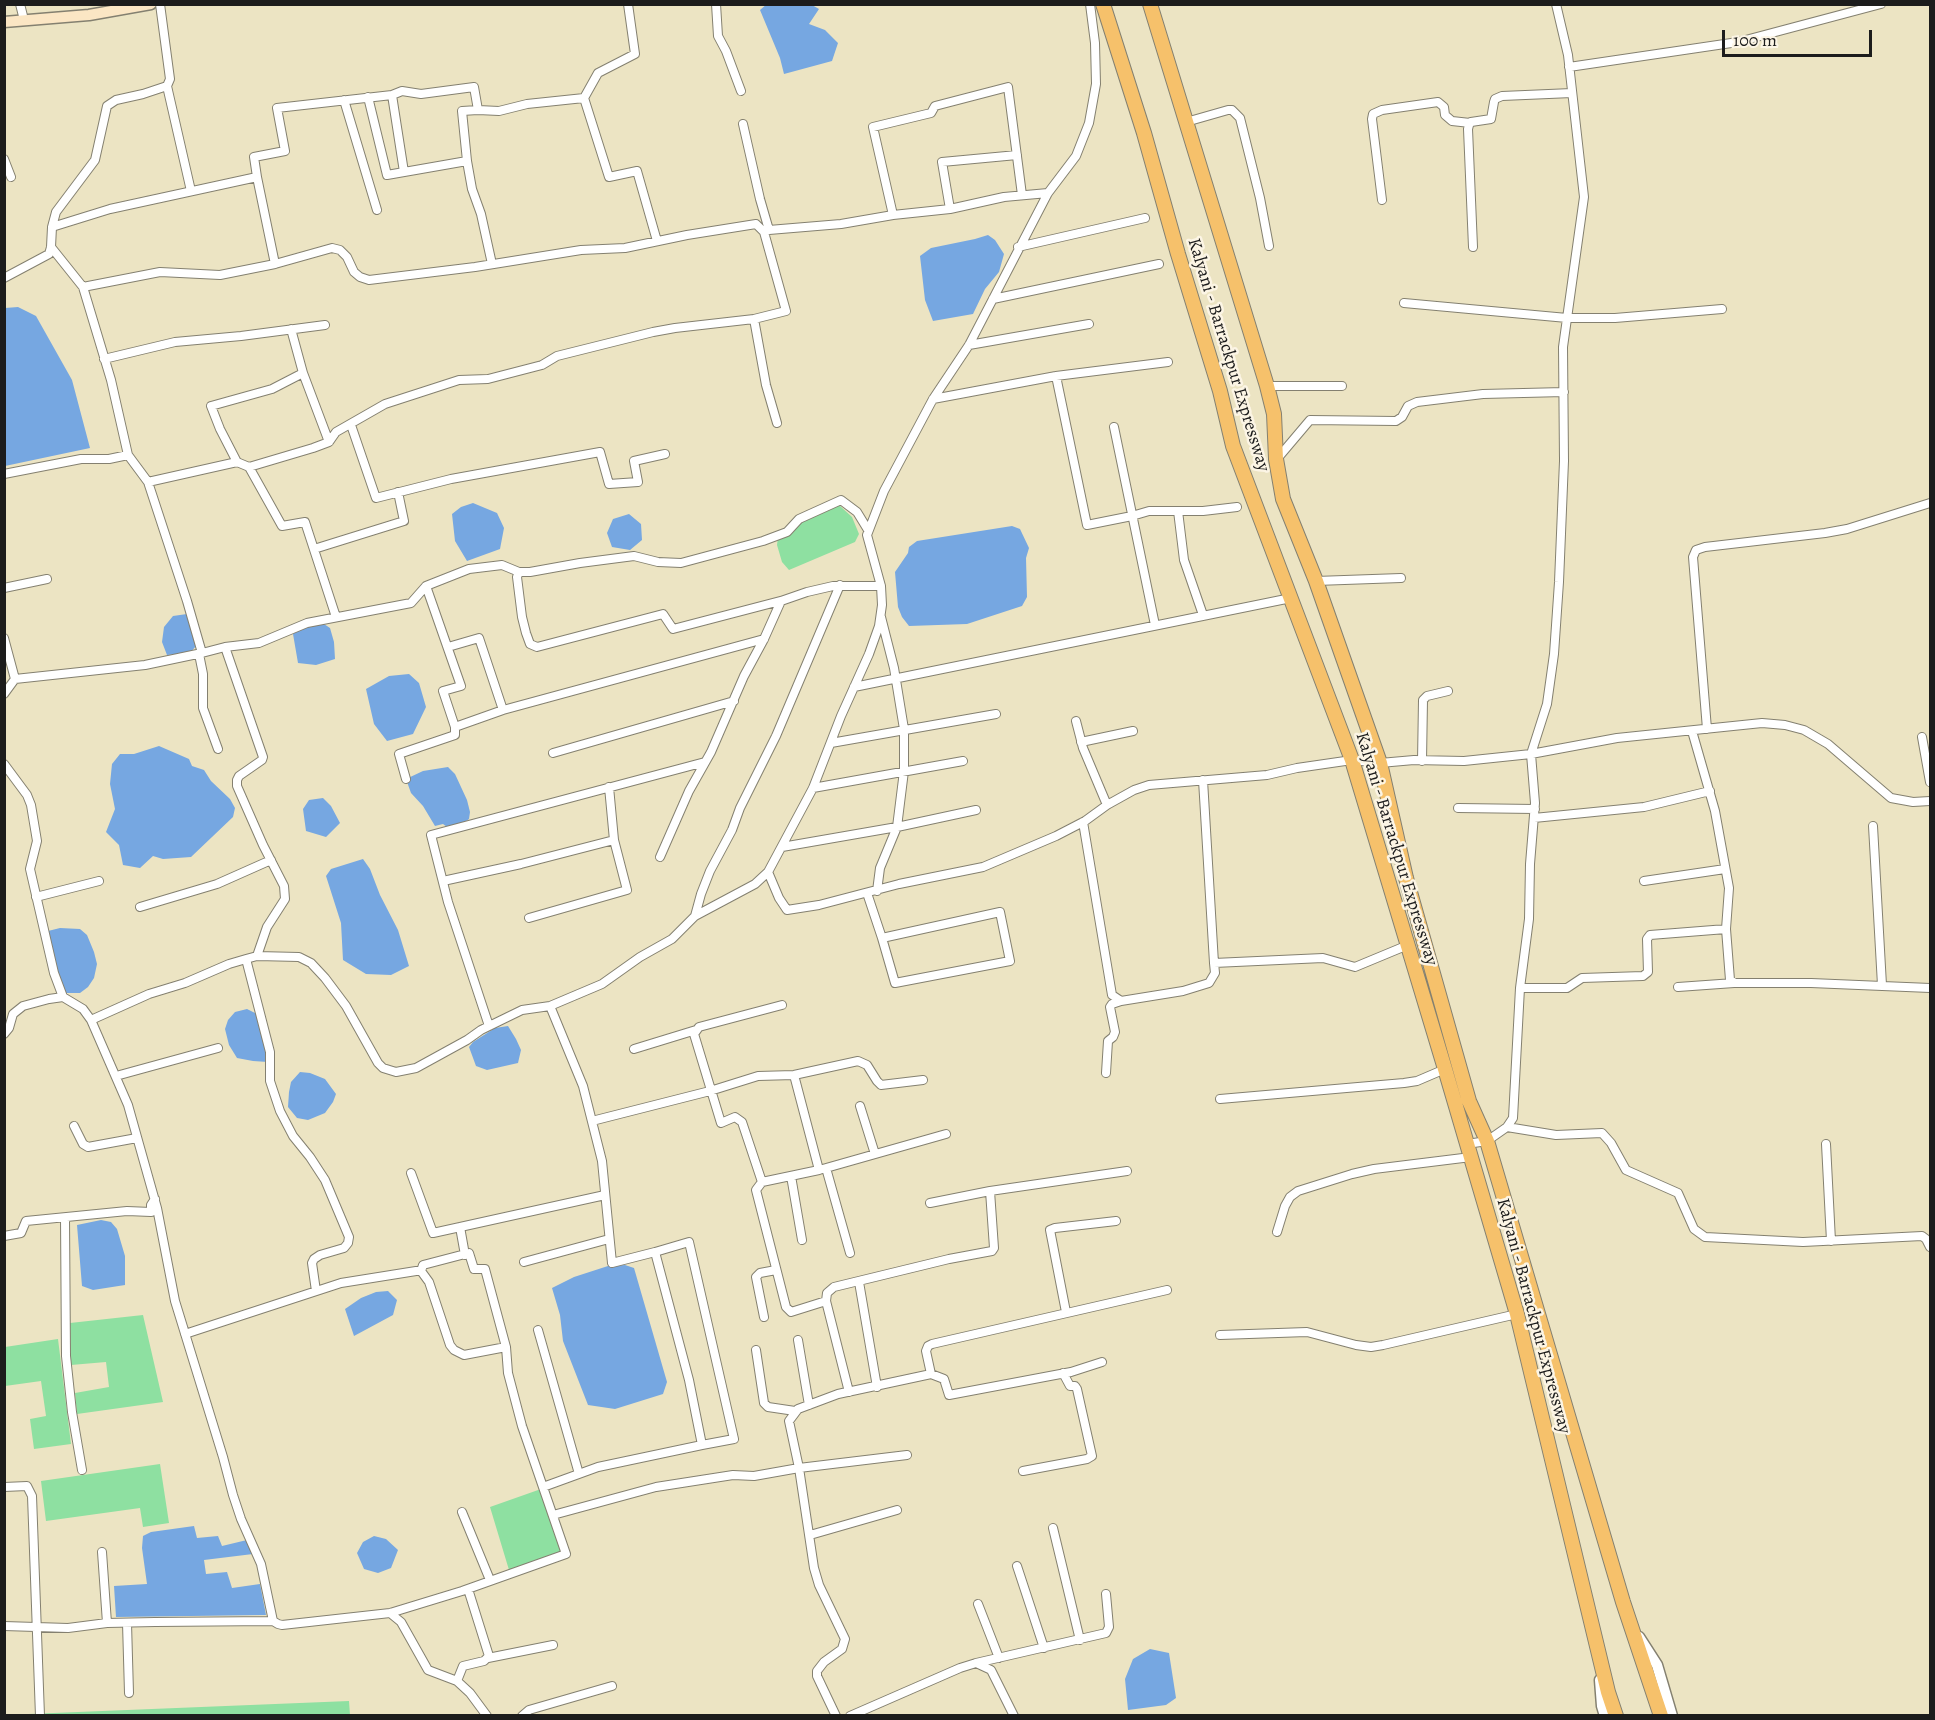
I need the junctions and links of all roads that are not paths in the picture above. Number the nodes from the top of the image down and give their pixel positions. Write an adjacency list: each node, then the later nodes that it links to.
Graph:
1 (20, 4): 11 (street)
2 (151, 4): 11 (main road)
3 (160, 4): 14 (street)
4 (628, 4): 19 (street)
5 (716, 4): 15 (street)
6 (1090, 4): 32 (street)
7 (1103, 4): 94 (highway, Kalyani - Barrackpur Expressway)
8 (1150, 4): 22 (highway)
9 (1556, 4): 13 (street)
10 (1881, 4): 13 (street)
11 (24, 20): 12 (main road)
12 (4, 22)
13 (1569, 67): 16 (street)
14 (167, 86): 31 (street); 39 (street)
15 (741, 91)
16 (1572, 93): 23 (street); 54 (street)
17 (392, 95): 18 (street); 21 (street); 28 (street)
18 (368, 97): 20 (street); 28 (street)
19 (584, 98): 21 (street); 41 (street)
20 (344, 100): 30 (street); 36 (street)
21 (478, 110): 27 (street)
22 (1186, 122): 42 (street); 64 (highway)
23 (1470, 123): 34 (street); 45 (street)
24 (743, 124): 40 (street)
25 (1017, 155): 33 (street); 35 (street); 37 (street)
26 (4, 159): 29 (street)
27 (467, 161): 28 (street); 47 (street)
28 (404, 172)
29 (11, 177)
30 (257, 177): 31 (street); 46 (street)
31 (191, 191): 39 (street)
32 (1048, 193): 33 (street); 44 (street)
33 (1022, 195): 35 (street)
34 (1382, 200)
35 (950, 208): 37 (street)
36 (377, 210)
37 (894, 215): 40 (street)
38 (1145, 218): 44 (street)
39 (52, 227): 43 (street)
40 (767, 231): 41 (street); 55 (street)
41 (657, 242): 47 (street)
42 (1269, 246)
43 (51, 247): 49 (street); 50 (street)
44 (1018, 248): 51 (street)
45 (1473, 248)
46 (274, 264): 47 (street); 50 (street)
47 (492, 264)
48 (1159, 264): 51 (street)
49 (4, 278)
50 (82, 287): 60 (street)
51 (993, 299): 59 (street)
52 (1404, 303): 54 (street)
53 (1722, 309): 54 (street)
54 (1567, 318): 66 (street)
55 (754, 319): 68 (street); 69 (street)
56 (1089, 324): 59 (street)
57 (325, 325): 58 (street)
58 (291, 329): 60 (street); 62 (street)
59 (969, 345): 67 (street)
60 (104, 359): 73 (street)
61 (1168, 362): 63 (street)
62 (303, 373): 71 (street); 75 (street)
63 (1056, 376): 67 (street); 83 (street)
64 (1267, 386): 65 (street); 74 (highway)
65 (1342, 386)
66 (1564, 393): 74 (street); 124 (street)
67 (933, 399): 84 (street)
68 (777, 423)
69 (351, 425): 71 (street); 79 (street)
70 (1114, 427): 83 (street)
71 (329, 442): 76 (street)
72 (665, 454): 79 (street)
73 (128, 455): 77 (street); 78 (street)
74 (1276, 459): 89 (highway)
75 (237, 462): 76 (street); 78 (street)
76 (249, 467): 85 (street)
77 (4, 474)
78 (148, 482): 104 (street)
79 (398, 492): 85 (street)
80 (1930, 503): 116 (street)
81 (1237, 507): 82 (street)
82 (1178, 511): 83 (street); 96 (street)
83 (1132, 516): 99 (street)
84 (868, 530): 86 (street); 92 (street)
85 (314, 549): 97 (street)
86 (519, 572): 91 (street); 95 (street)
87 (1401, 578): 89 (street)
88 (47, 579): 93 (street)
89 (1316, 581): 129 (highway)
90 (840, 585): 92 (street); 95 (street); 159 (street)
91 (426, 586): 97 (street); 103 (street)
92 (881, 586): 98 (street)
93 (4, 588)
94 (1291, 598): 96 (street); 125 (highway, Kalyani - Barrackpur Expressway)
95 (784, 600): 101 (street)
96 (1203, 615): 99 (street)
97 (336, 617): 102 (street)
98 (881, 617): 106 (street); 107 (street)
99 (1155, 625): 106 (street)
100 (4, 638): 105 (street)
101 (765, 639): 110 (street); 111 (street)
102 (225, 647): 104 (street); 149 (street)
103 (448, 647): 111 (street); 114 (street)
104 (201, 654): 105 (street); 122 (street)
105 (15, 679): 109 (street)
106 (896, 679): 107 (street); 115 (street)
107 (854, 687): 121 (street)
108 (1448, 691): 127 (street)
109 (4, 694)
110 (734, 701): 123 (street); 128 (street)
111 (503, 710): 114 (street)
112 (996, 714): 115 (street)
113 (1076, 721): 120 (street)
114 (455, 727): 132 (street)
115 (904, 729): 121 (street); 131 (street)
116 (1707, 729): 118 (street); 138 (street)
117 (1133, 731): 120 (street)
118 (1692, 731): 124 (street); 137 (street)
119 (1922, 737): 134 (street)
120 (1082, 742): 139 (street)
121 (831, 743): 136 (street)
122 (218, 749)
123 (553, 753)
124 (1531, 754): 127 (street); 142 (street)
125 (1352, 760): 129 (street); 133 (street); 163 (highway, Kalyani - Barrackpur Expressway)
126 (963, 761): 131 (street)
127 (1422, 761): 129 (street)
128 (705, 762): 135 (street); 148 (street)
129 (1380, 763): 195 (highway)
130 (4, 764): 157 (street)
131 (904, 771): 136 (street); 145 (street)
132 (406, 779)
133 (1203, 780): 139 (street); 166 (street)
134 (1930, 782)
135 (609, 787): 146 (street); 153 (street)
136 (813, 788): 147 (street)
137 (1710, 791): 142 (street); 150 (street)
138 (1930, 801)
139 (1107, 805): 143 (street)
140 (1458, 808): 142 (street)
141 (976, 810): 145 (street)
142 (1534, 814): 170 (street)
143 (1083, 822): 155 (street); 173 (street)
144 (1873, 826): 168 (street)
145 (897, 827): 147 (street); 155 (street)
146 (614, 840): 153 (street); 160 (street)
147 (782, 847): 151 (street)
148 (660, 857)
149 (270, 860): 158 (street); 164 (street)
150 (1725, 869): 154 (street); 161 (street)
151 (768, 872): 156 (street); 159 (street)
152 (99, 881): 157 (street)
153 (443, 881): 177 (street)
154 (1644, 881)
155 (877, 891): 156 (street)
156 (867, 893): 162 (street)
157 (36, 897): 172 (street)
158 (140, 907)
159 (695, 916): 175 (street)
160 (529, 918)
161 (1726, 929): 167 (street); 170 (street)
162 (882, 938): 162 (street)
163 (1408, 945): 166 (street); 182 (highway, Kalyani - Barrackpur Expressway)
164 (257, 956): 165 (street); 177 (street)
165 (246, 959): 176 (street); 225 (street)
166 (1214, 963): 173 (street)
167 (1735, 983): 168 (street); 169 (street)
168 (1882, 985): 171 (street)
169 (1678, 987)
170 (1520, 988): 192 (street)
171 (1930, 988)
172 (63, 997): 176 (street); 179 (street)
173 (1120, 1001): 183 (street)
174 (782, 1005): 178 (street)
175 (550, 1006): 177 (street); 190 (street)
176 (91, 1020): 185 (street)
177 (489, 1026)
178 (696, 1030): 181 (street); 187 (street)
179 (4, 1034)
180 (218, 1048): 185 (street)
181 (634, 1048)
182 (1445, 1069): 188 (street); 197 (highway, Kalyani - Barrackpur Expressway)
183 (1106, 1073)
184 (794, 1075): 186 (street); 187 (street); 199 (street)
185 (116, 1076): 194 (street)
186 (923, 1080)
187 (710, 1091): 190 (street); 203 (street)
188 (1220, 1099)
189 (860, 1106): 198 (street)
190 (592, 1121): 205 (street)
191 (74, 1126): 194 (street)
192 (1507, 1127): 195 (street); 215 (street)
193 (946, 1134): 198 (street)
194 (137, 1138): 206 (street)
195 (1487, 1141): 197 (street); 268 (highway)
196 (1826, 1144): 215 (street)
197 (1469, 1151): 211 (street); 228 (highway, Kalyani - Barrackpur Expressway)
198 (875, 1154): 199 (street)
199 (823, 1169): 202 (street); 218 (street)
200 (1127, 1171): 204 (street)
201 (411, 1173): 210 (street)
202 (791, 1176): 203 (street); 214 (street)
203 (762, 1182): 221 (street)
204 (990, 1191): 207 (street); 223 (street)
205 (605, 1195): 210 (street); 213 (street)
206 (155, 1199): 208 (street); 231 (street)
207 (930, 1203)
208 (65, 1218): 212 (street); 246 (street)
209 (1116, 1221): 227 (street)
210 (460, 1227): 219 (street)
211 (1277, 1232)
212 (4, 1236)
213 (609, 1239): 217 (street); 220 (street)
214 (802, 1240)
215 (1831, 1241): 216 (street)
216 (1930, 1247)
217 (655, 1252): 243 (street); 243 (street)
218 (850, 1253)
219 (465, 1254): 222 (street); 234 (street)
220 (524, 1262)
221 (776, 1270): 226 (street); 229 (street)
222 (421, 1271): 225 (street); 234 (street)
223 (859, 1282): 226 (street); 239 (street)
224 (1167, 1290): 227 (street)
225 (316, 1291): 231 (street)
226 (826, 1301): 240 (street)
227 (1066, 1312): 238 (street)
228 (1517, 1314): 232 (street); 272 (highway, Kalyani - Barrackpur Expressway)
229 (764, 1317)
230 (538, 1330): 248 (street)
231 (184, 1334): 263 (street)
232 (1220, 1335)
233 (798, 1340): 241 (street)
234 (507, 1347): 250 (street)
235 (756, 1350): 242 (street)
236 (1102, 1362): 237 (street)
237 (1064, 1373): 238 (street); 247 (street)
238 (931, 1374): 239 (street)
239 (877, 1387): 240 (street)
240 (849, 1392): 241 (street)
241 (809, 1405): 242 (street)
242 (795, 1411): 245 (street)
243 (702, 1445): 248 (street)
244 (907, 1455): 245 (street)
245 (799, 1468): 253 (street); 255 (street)
246 (82, 1470)
247 (1023, 1471)
248 (579, 1474): 250 (street)
249 (4, 1486): 267 (street)
250 (543, 1487): 253 (street)
251 (897, 1510): 255 (street)
252 (462, 1512): 258 (street)
253 (553, 1515): 258 (street)
254 (1053, 1528): 269 (street)
255 (810, 1535): 282 (street)
256 (102, 1552): 264 (street)
257 (1017, 1566): 271 (street)
258 (490, 1580): 259 (street)
259 (468, 1589): 262 (street); 273 (street)
260 (1106, 1594): 269 (street)
261 (978, 1604): 274 (street)
262 (390, 1613): 263 (street); 276 (street)
263 (273, 1622): 265 (street)
264 (106, 1623): 265 (street); 267 (street)
265 (128, 1623): 278 (street)
266 (4, 1626): 267 (street)
267 (36, 1627): 279 (street)
268 (1632, 1627): 287 (highway); 288 (street)
269 (1080, 1640): 271 (street)
270 (553, 1645): 273 (street)
271 (1044, 1648): 274 (street)
272 (1598, 1648): 285 (street); 286 (highway, Kalyani - Barrackpur Expressway)
273 (488, 1658): 276 (street)
274 (999, 1658): 275 (street)
275 (976, 1663): 283 (street); 284 (street)
276 (457, 1681): 280 (street)
277 (612, 1686): 281 (street)
278 (129, 1693)
279 (40, 1716)
280 (487, 1716)
281 (522, 1716)
282 (836, 1716)
283 (850, 1716)
284 (1014, 1716)
285 (1605, 1716)
286 (1616, 1716)
287 (1661, 1716)
288 (1672, 1716)

